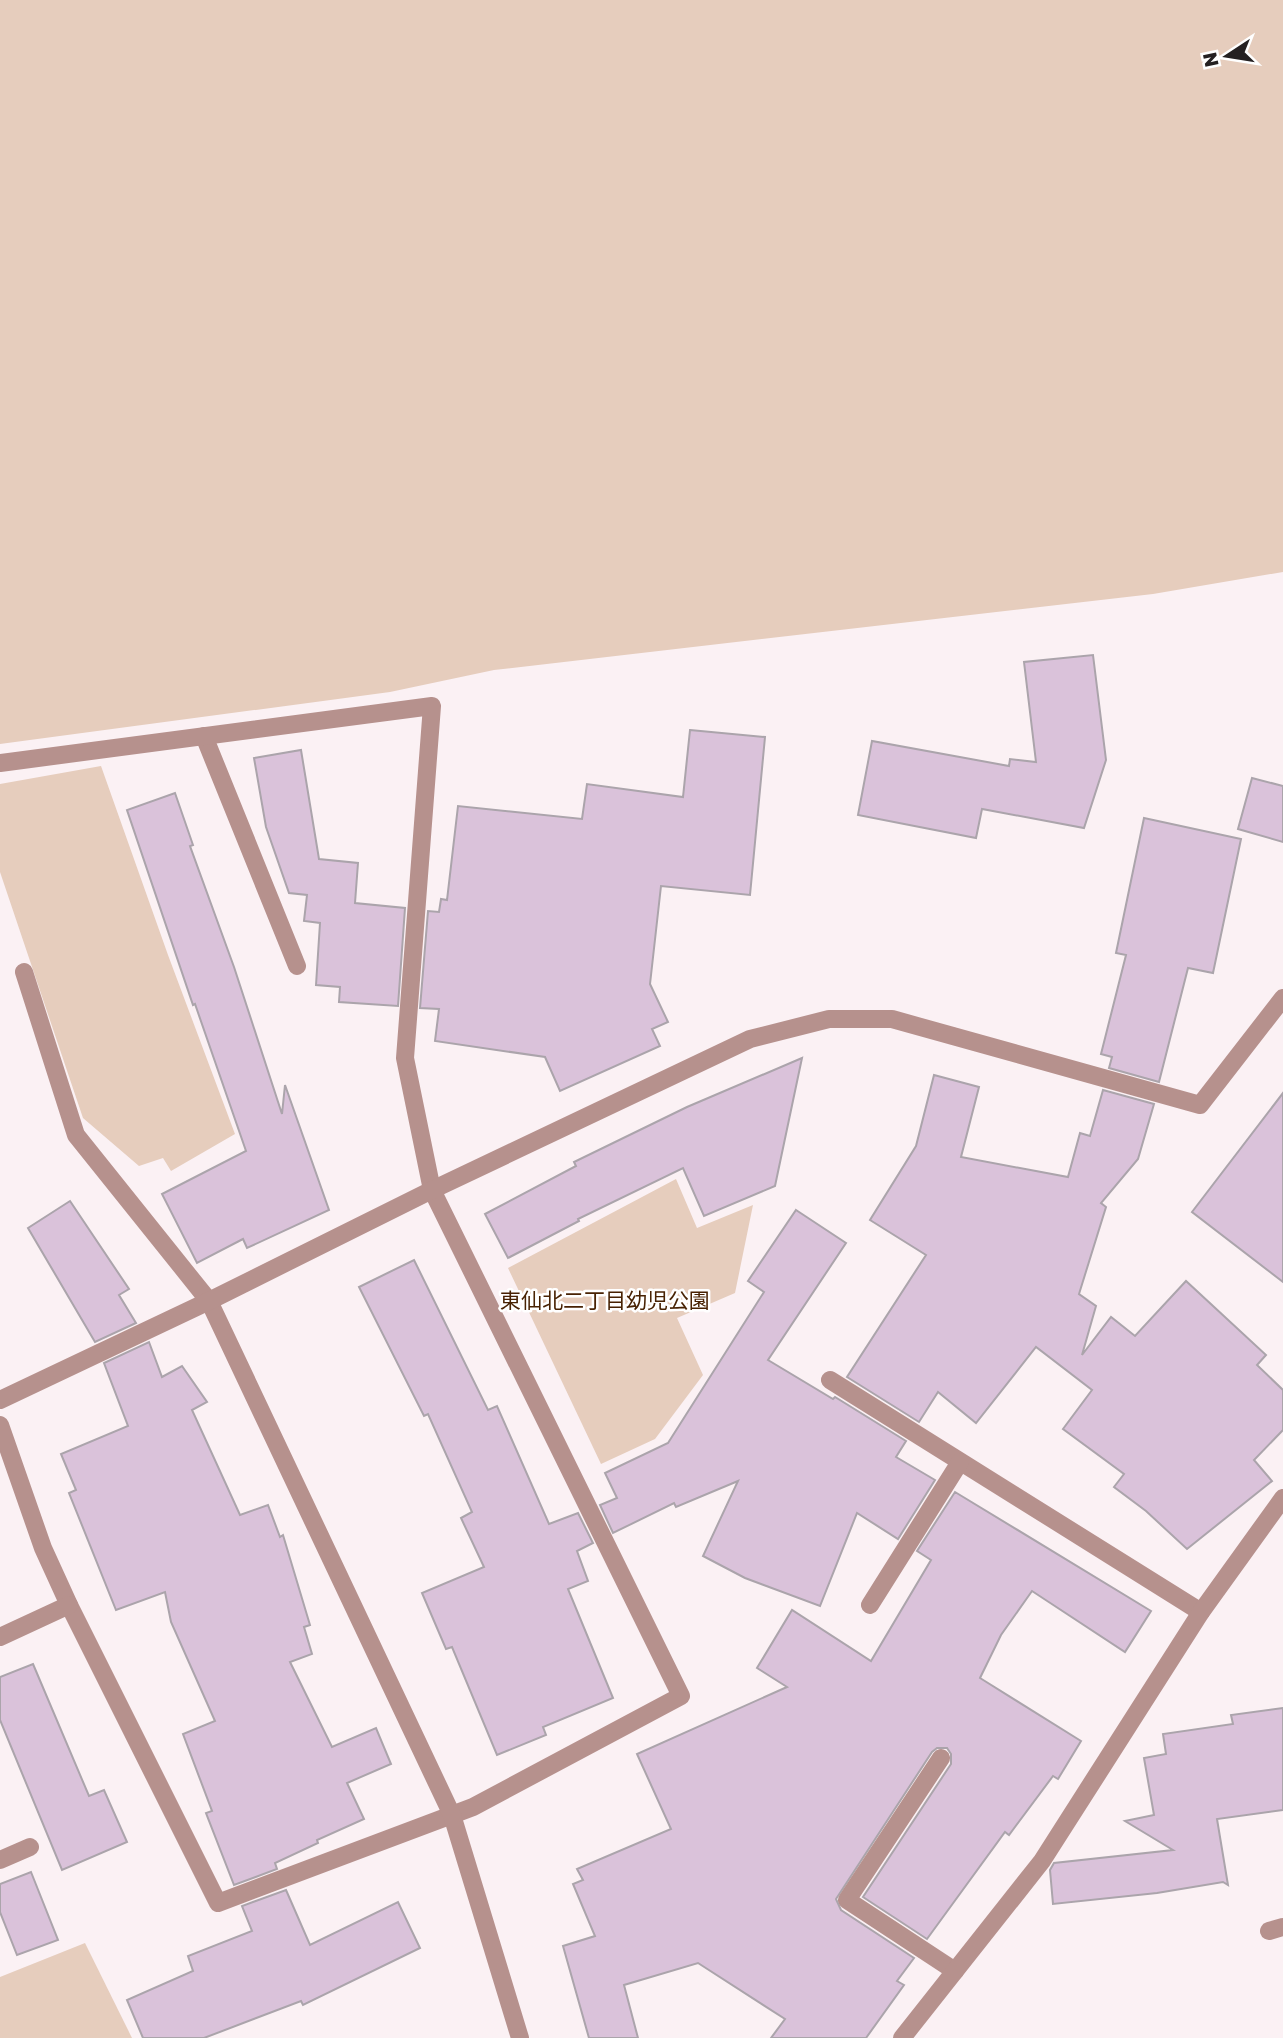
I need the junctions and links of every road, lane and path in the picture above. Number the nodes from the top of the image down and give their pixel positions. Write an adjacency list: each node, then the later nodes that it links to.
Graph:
1 (204, 736): 2 (street); 3 (street); 6 (street)
2 (0, 763)
3 (297, 966)
4 (23, 972): 7 (street)
5 (1283, 998): 6 (street)
6 (432, 1190): 7 (street); 18 (street)
7 (209, 1301): 9 (street); 18 (street)
8 (830, 1380): 11 (street)
9 (0, 1400)
10 (0, 1424): 13 (street)
11 (960, 1462): 14 (street); 15 (street)
12 (1283, 1498): 15 (street)
13 (69, 1605): 16 (street); 18 (street)
14 (870, 1605)
15 (1201, 1612): 21 (street)
16 (0, 1637)
17 (941, 1758): 21 (street)
18 (452, 1815): 22 (street)
19 (30, 1847): 20 (street)
20 (0, 1860)
21 (955, 1971): 23 (street)
22 (520, 2038)
23 (902, 2038)

